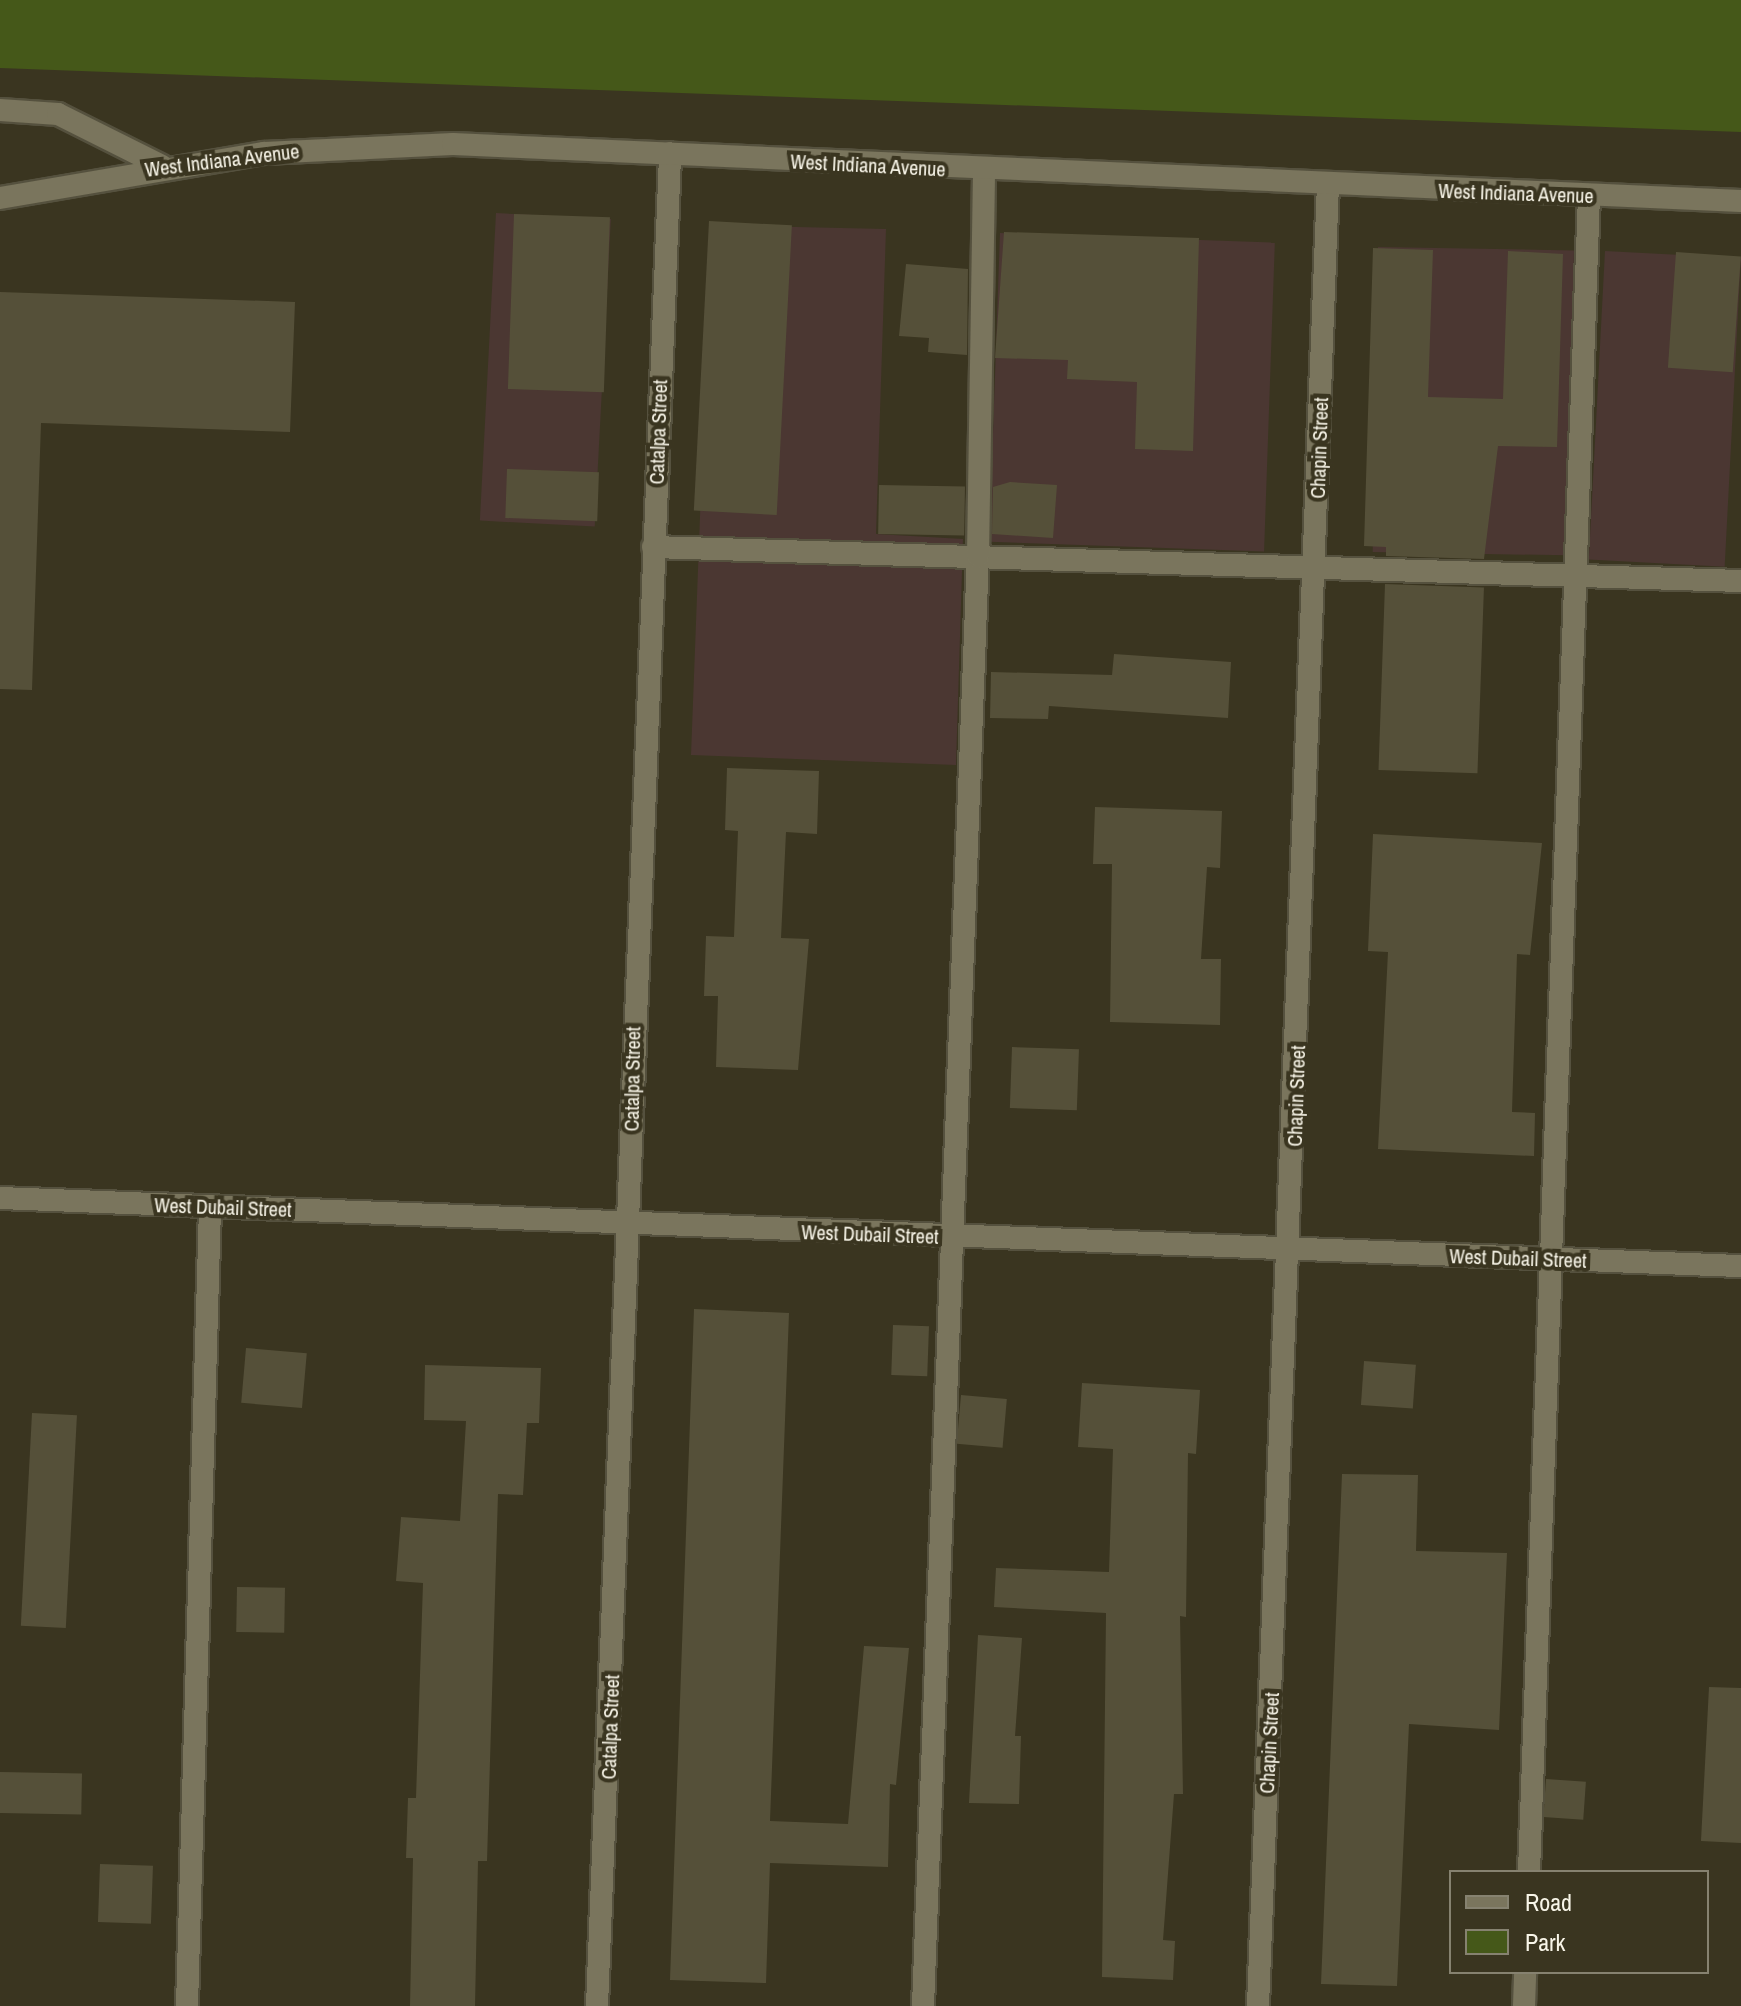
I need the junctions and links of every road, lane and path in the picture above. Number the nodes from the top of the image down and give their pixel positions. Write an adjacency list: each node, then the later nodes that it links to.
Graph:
1 (0, 110): 3 (street)
2 (670, 153): 3 (street, West Indiana Avenue); 4 (street, West Indiana Avenue); 9 (street, Catalpa Street)
3 (162, 166): 7 (street, West Indiana Avenue)
4 (984, 172): 5 (street, West Indiana Avenue); 10 (street)
5 (1328, 185): 6 (street, West Indiana Avenue); 11 (street, Chapin Street)
6 (1589, 196): 8 (street, West Indiana Avenue); 12 (street)
7 (0, 198)
8 (1741, 201)
9 (653, 547): 10 (street); 16 (street, Catalpa Street)
10 (978, 556): 11 (street); 17 (street)
11 (1315, 564): 12 (street); 18 (street, Chapin Street)
12 (1577, 573): 13 (street); 19 (street)
13 (1741, 581)
14 (0, 1198): 15 (street, West Dubail Street)
15 (210, 1207): 16 (street, West Dubail Street); 23 (street)
16 (629, 1225): 17 (street, West Dubail Street); 24 (street, Catalpa Street)
17 (948, 1237): 18 (street, West Dubail Street); 25 (street)
18 (1291, 1249): 19 (street, West Dubail Street); 26 (street, Chapin Street)
19 (1554, 1259): 20 (street, West Dubail Street); 21 (street)
20 (1741, 1266)
21 (1529, 1870)
22 (1525, 1974): 27 (street)
23 (187, 2006)
24 (597, 2006)
25 (923, 2006)
26 (1258, 2006)
27 (1524, 2006)

